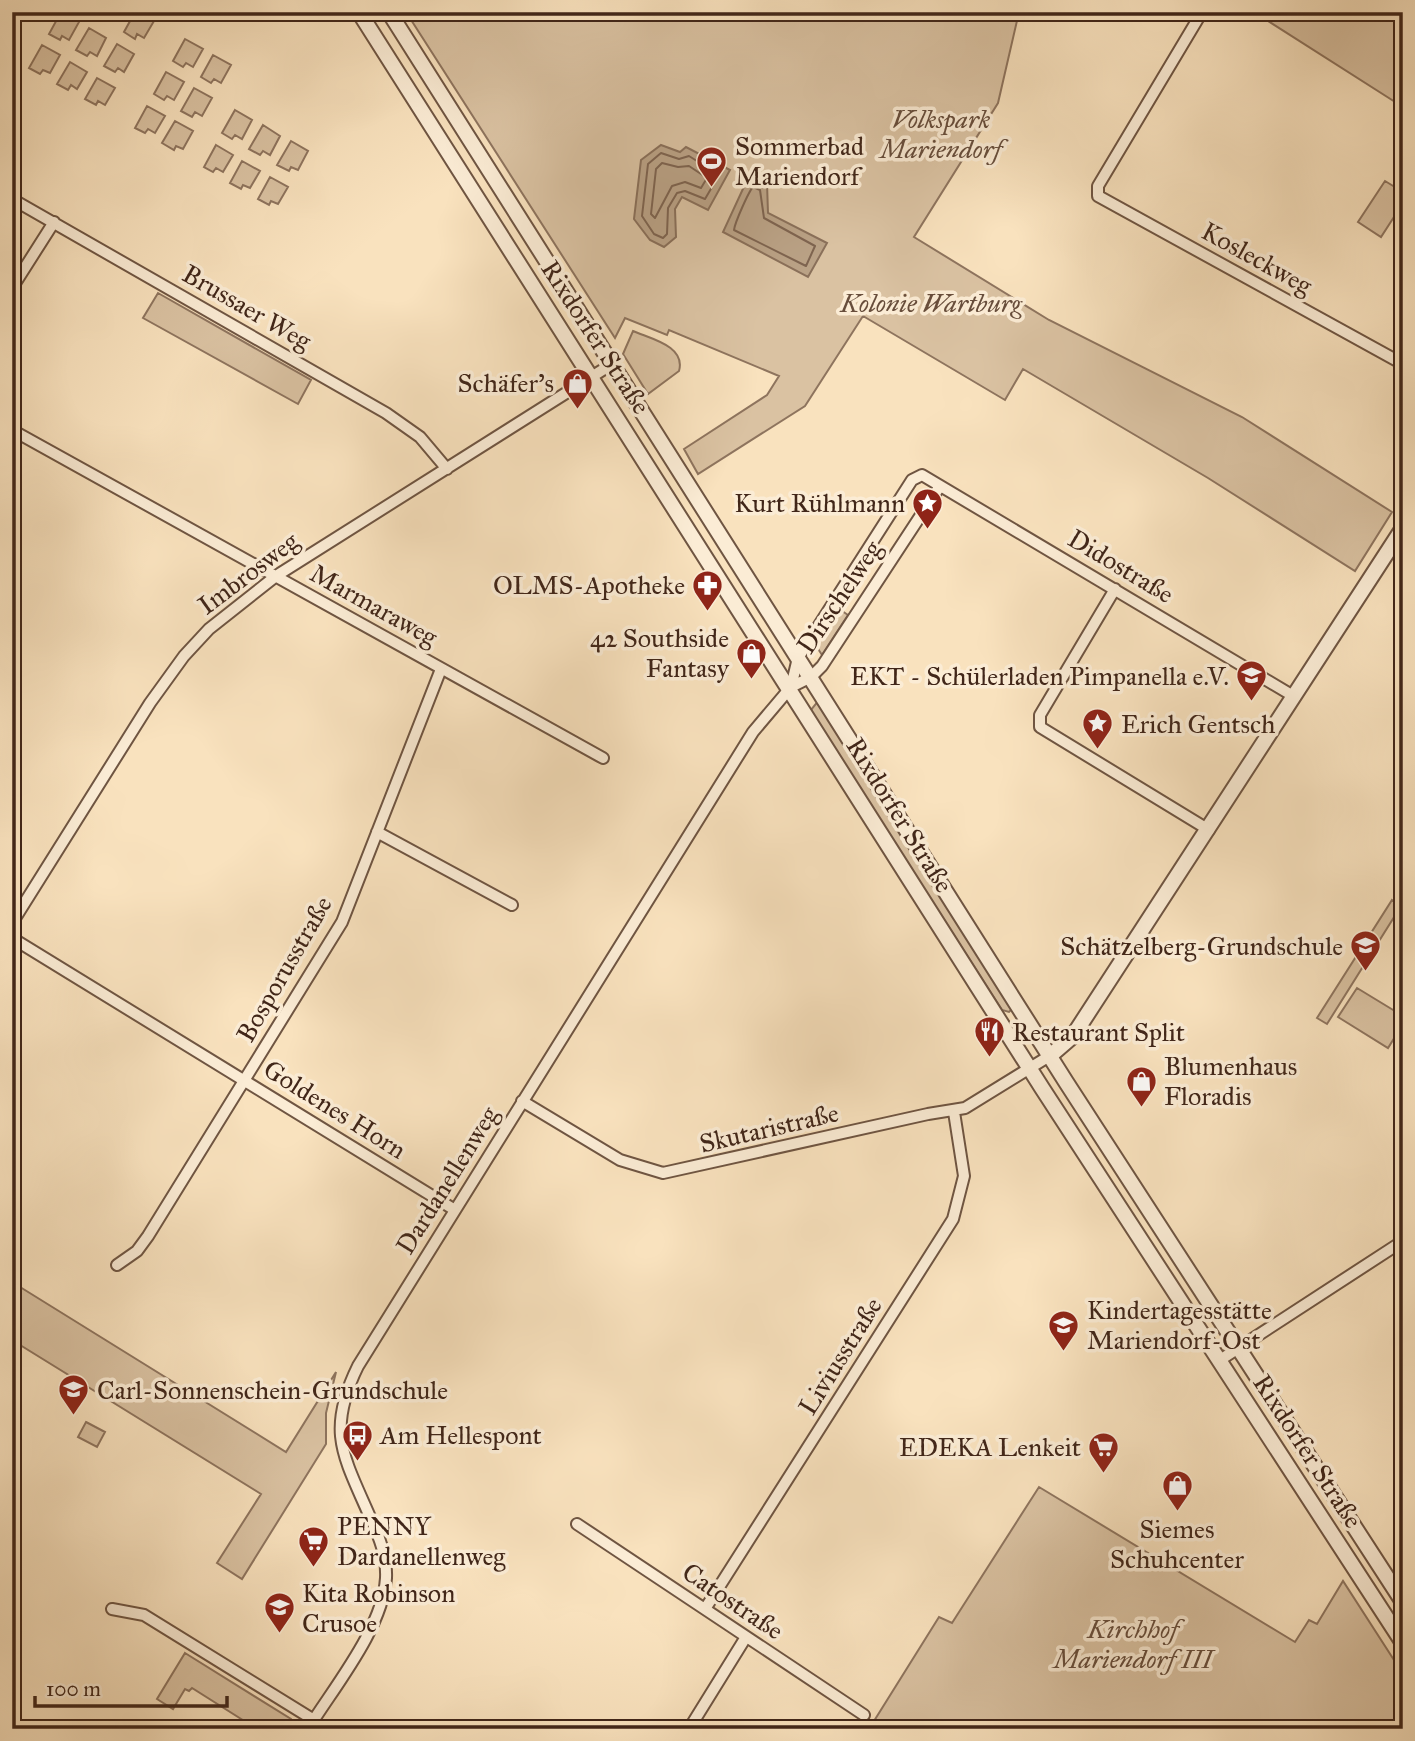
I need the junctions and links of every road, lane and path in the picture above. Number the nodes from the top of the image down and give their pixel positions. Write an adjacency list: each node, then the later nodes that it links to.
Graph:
1 (359, 12): 9 (street, Rixdorfer Straße)
2 (389, 12): 7 (street, Rixdorfer Straße)
3 (1202, 12): 8 (street, Kosleckweg)
4 (12, 198): 5 (street, Brussaer Weg)
5 (54, 222): 6 (street); 11 (street, Brussaer Weg)
6 (12, 288)
7 (612, 364): 9 (street, Imbrosweg); 17 (street, Rixdorfer Straße)
8 (1403, 364)
9 (593, 376): 11 (street, Imbrosweg); 20 (street, Rixdorfer Straße)
10 (12, 430): 15 (street, Marmaraweg)
11 (447, 469): 15 (street, Imbrosweg)
12 (922, 475): 13 (street, Didostraße); 17 (street, Dirschelweg)
13 (940, 486): 16 (street, Didostraße); 19 (street, Dirschelweg)
14 (1403, 528): 21 (street)
15 (276, 576): 18 (street, Marmaraweg); 26 (street, Imbrosweg)
16 (1115, 589): 21 (street, Didostraße); 23 (street)
17 (798, 658): 19 (street, Rixdorfer Straße); 20 (street, Dirschelweg)
18 (441, 669): 22 (street, Marmaraweg); 24 (street, Bosporusstraße)
19 (811, 677): 20 (street, Dirschelweg); 28 (street, Rixdorfer Straße)
20 (790, 687): 29 (street, Rixdorfer Straße); 33 (street, Dardanellenweg)
21 (1295, 697): 23 (street)
22 (603, 758)
23 (1209, 830): 30 (street)
24 (377, 832): 25 (street); 32 (street, Bosporusstraße)
25 (512, 905)
26 (12, 923)
27 (12, 938): 32 (street, Goldenes Horn)
28 (1021, 1009): 29 (street); 30 (street, Rixdorfer Straße)
29 (1001, 1021): 31 (street, Rixdorfer Straße)
30 (1051, 1055): 31 (street, Skutaristraße); 38 (street, Rixdorfer Straße)
31 (1030, 1068): 34 (street, Skutaristraße); 39 (street, Rixdorfer Straße)
32 (244, 1079): 35 (street, Goldenes Horn); 37 (street, Bosporusstraße)
33 (522, 1101): 34 (street, Skutaristraße); 35 (street, Dardanellenweg)
34 (954, 1112): 43 (street, Liviusstraße)
35 (455, 1210): 48 (street, Dardanellenweg)
36 (1403, 1241): 38 (street)
37 (117, 1265)
38 (1239, 1348): 39 (street); 41 (street, Rixdorfer Straße)
39 (1220, 1360): 44 (street, Rixdorfer Straße)
40 (577, 1524): 43 (street, Catostraße)
41 (1403, 1603): 44 (street)
42 (113, 1609): 48 (street)
43 (705, 1609): 45 (street, Catostraße)
44 (1385, 1616): 46 (street, Rixdorfer Straße)
45 (746, 1637): 47 (street, Catostraße); 49 (street)
46 (1403, 1643)
47 (864, 1715)
48 (311, 1724)
49 (689, 1729)

